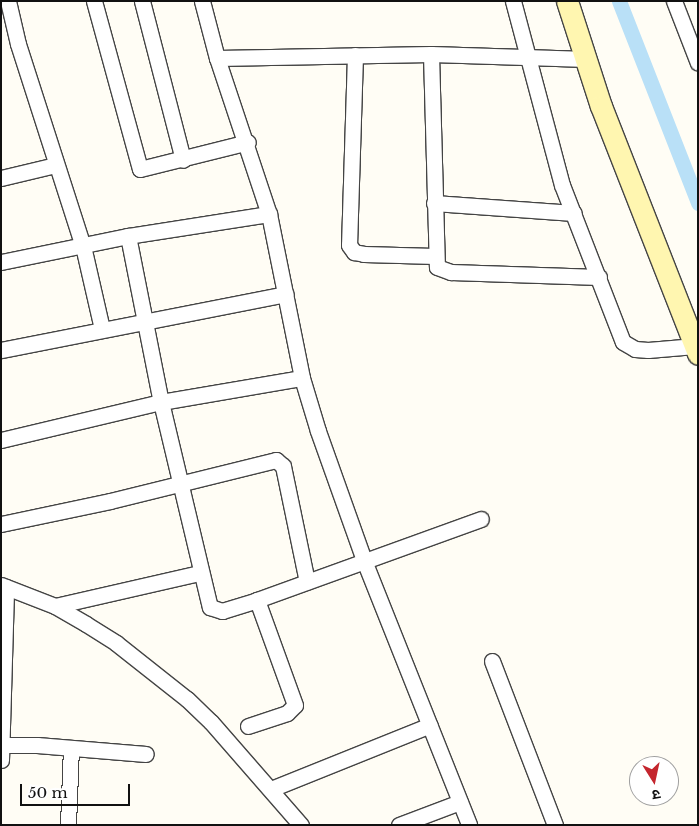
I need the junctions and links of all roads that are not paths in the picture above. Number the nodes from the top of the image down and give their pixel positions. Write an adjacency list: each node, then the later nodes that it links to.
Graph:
1 (8, 1): 16 (street)
2 (94, 1): 15 (street)
3 (142, 1): 15 (street)
4 (202, 1): 10 (street)
5 (513, 1): 11 (street)
6 (567, 1): 12 (main road)
7 (674, 1): 13 (street)
8 (431, 54): 9 (street); 11 (street); 18 (street)
9 (355, 55): 10 (street); 23 (street)
10 (217, 58): 14 (street)
11 (526, 58): 12 (street); 19 (street)
12 (587, 59): 30 (main road)
13 (698, 63)
14 (248, 142): 15 (street); 20 (street)
15 (183, 160)
16 (56, 165): 17 (street); 22 (street)
17 (1, 178)
18 (434, 203): 19 (street); 23 (street)
19 (574, 213): 25 (street)
20 (269, 214): 21 (street); 26 (street)
21 (128, 236): 22 (street); 27 (street)
22 (83, 246): 24 (street); 28 (street)
23 (435, 256): 25 (street)
24 (1, 262)
25 (599, 277): 30 (street)
26 (286, 294): 27 (street); 31 (street)
27 (146, 319): 28 (street); 32 (street)
28 (102, 329): 29 (street)
29 (1, 350)
30 (696, 350)
31 (302, 378): 32 (street); 37 (street)
32 (161, 402): 33 (street); 34 (street)
33 (1, 440)
34 (179, 484): 36 (street); 38 (street); 39 (street)
35 (481, 519): 37 (street)
36 (1, 524)
37 (365, 563): 39 (street); 44 (street)
38 (200, 573): 41 (street); 42 (street)
39 (307, 582): 41 (street)
40 (4, 586): 42 (street); 47 (street)
41 (257, 600): 45 (street)
42 (55, 606): 49 (street)
43 (492, 661): 55 (street)
44 (430, 725): 49 (street); 50 (street)
45 (248, 726)
46 (72, 748): 47 (street); 48 (street); 51 (street)
47 (2, 750)
48 (146, 754)
49 (272, 789): 52 (street)
50 (460, 802): 53 (street); 54 (street)
51 (68, 825)
52 (301, 825)
53 (399, 825)
54 (469, 825)
55 (555, 825)

